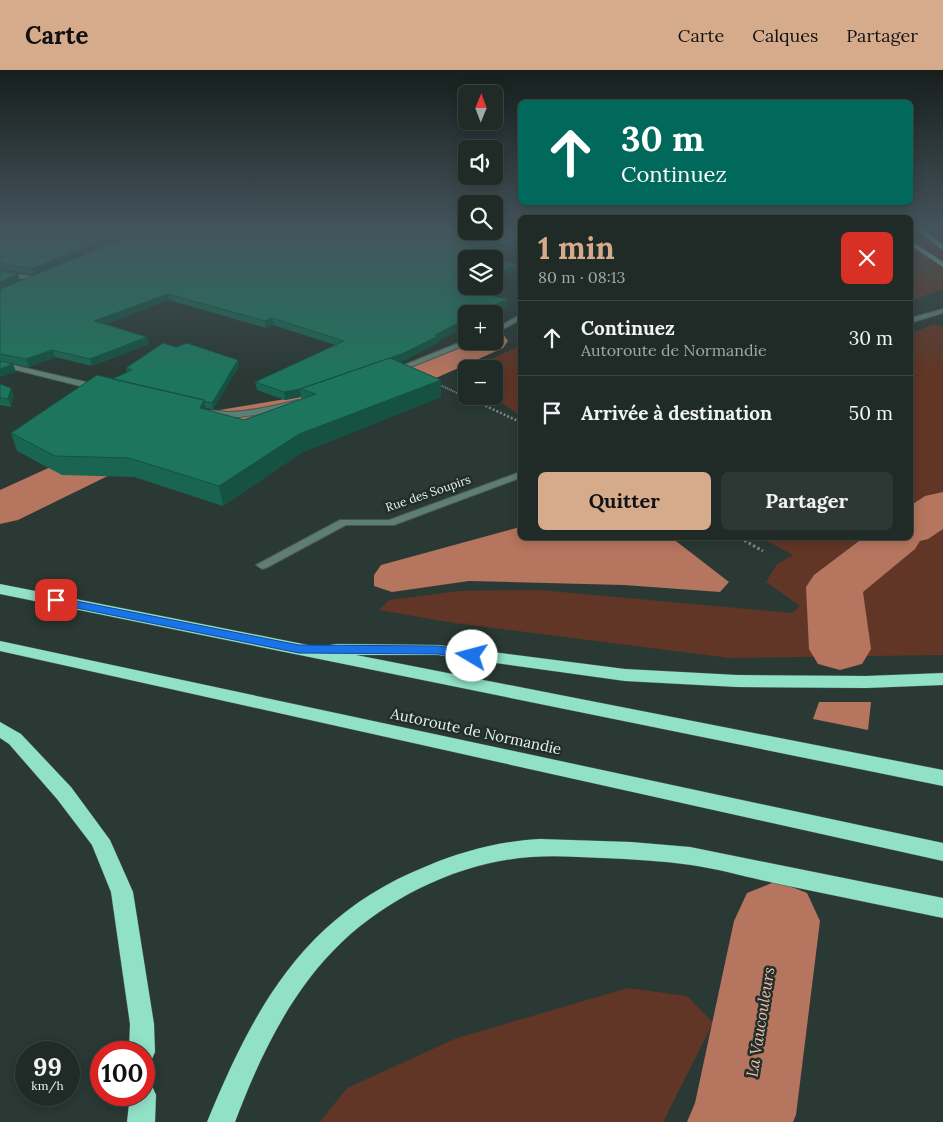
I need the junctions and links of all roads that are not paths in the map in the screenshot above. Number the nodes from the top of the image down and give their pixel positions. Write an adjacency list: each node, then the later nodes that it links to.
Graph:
1 (25, 277): 3 (street)
2 (39, 277): 3 (main road)
3 (35, 279): 4 (main road)
4 (18, 286)
5 (943, 311): 7 (street)
6 (518, 318): 8 (street)
7 (913, 320)
8 (503, 327)
9 (458, 346): 11 (street)
10 (0, 364): 12 (street)
11 (384, 374)
12 (107, 390)
13 (310, 400): 14 (street)
14 (198, 411)
15 (518, 476): 16 (street, Rue des Soupirs)
16 (262, 565)
17 (0, 589): 19 (highway)
18 (0, 646): 23 (highway, Autoroute de Normandie)
19 (299, 649): 20 (highway); 22 (highway)
20 (943, 679)
21 (0, 729): 25 (highway)
22 (943, 778)
23 (943, 852)
24 (943, 908): 28 (highway)
25 (142, 1041)
26 (142, 1106): 27 (highway)
27 (141, 1122)
28 (221, 1122)

